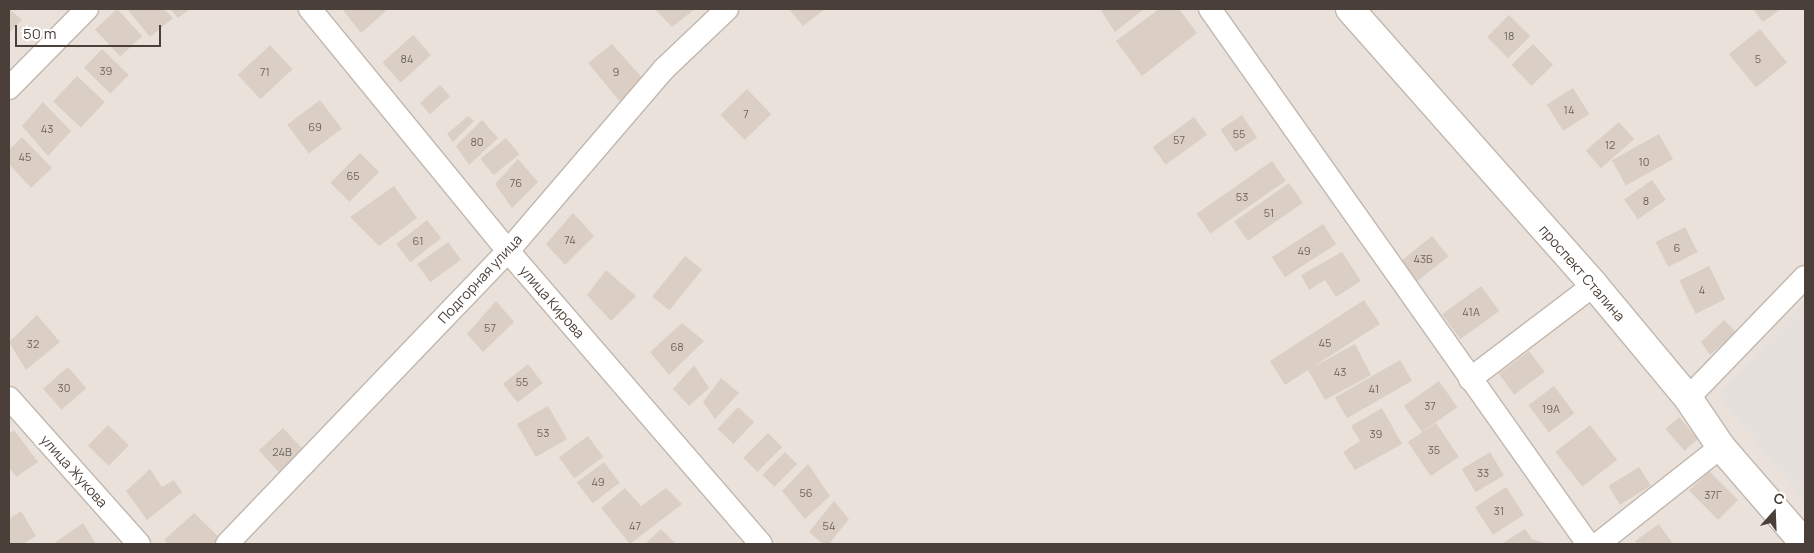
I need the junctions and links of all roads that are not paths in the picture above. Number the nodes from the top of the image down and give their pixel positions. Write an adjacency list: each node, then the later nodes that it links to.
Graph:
1 (86, 9): 6 (street)
2 (310, 9): 7 (street, улица Кирова)
3 (727, 9): 7 (street, Подгорная улица)
4 (1210, 9): 10 (street)
5 (1350, 9): 9 (street, проспект Сталина)
6 (9, 88)
7 (508, 251): 15 (street, Подгорная улица); 16 (street, улица Кирова)
8 (1805, 277): 12 (street)
9 (1594, 285): 10 (street); 12 (street, проспект Сталина)
10 (1470, 379): 17 (street)
11 (9, 398): 14 (street, улица Жукова)
12 (1688, 398): 13 (street, проспект Сталина)
13 (1720, 447): 18 (street); 19 (street, проспект Сталина)
14 (139, 544)
15 (228, 544)
16 (761, 544)
17 (1588, 544)
18 (1598, 544)
19 (1805, 544)

